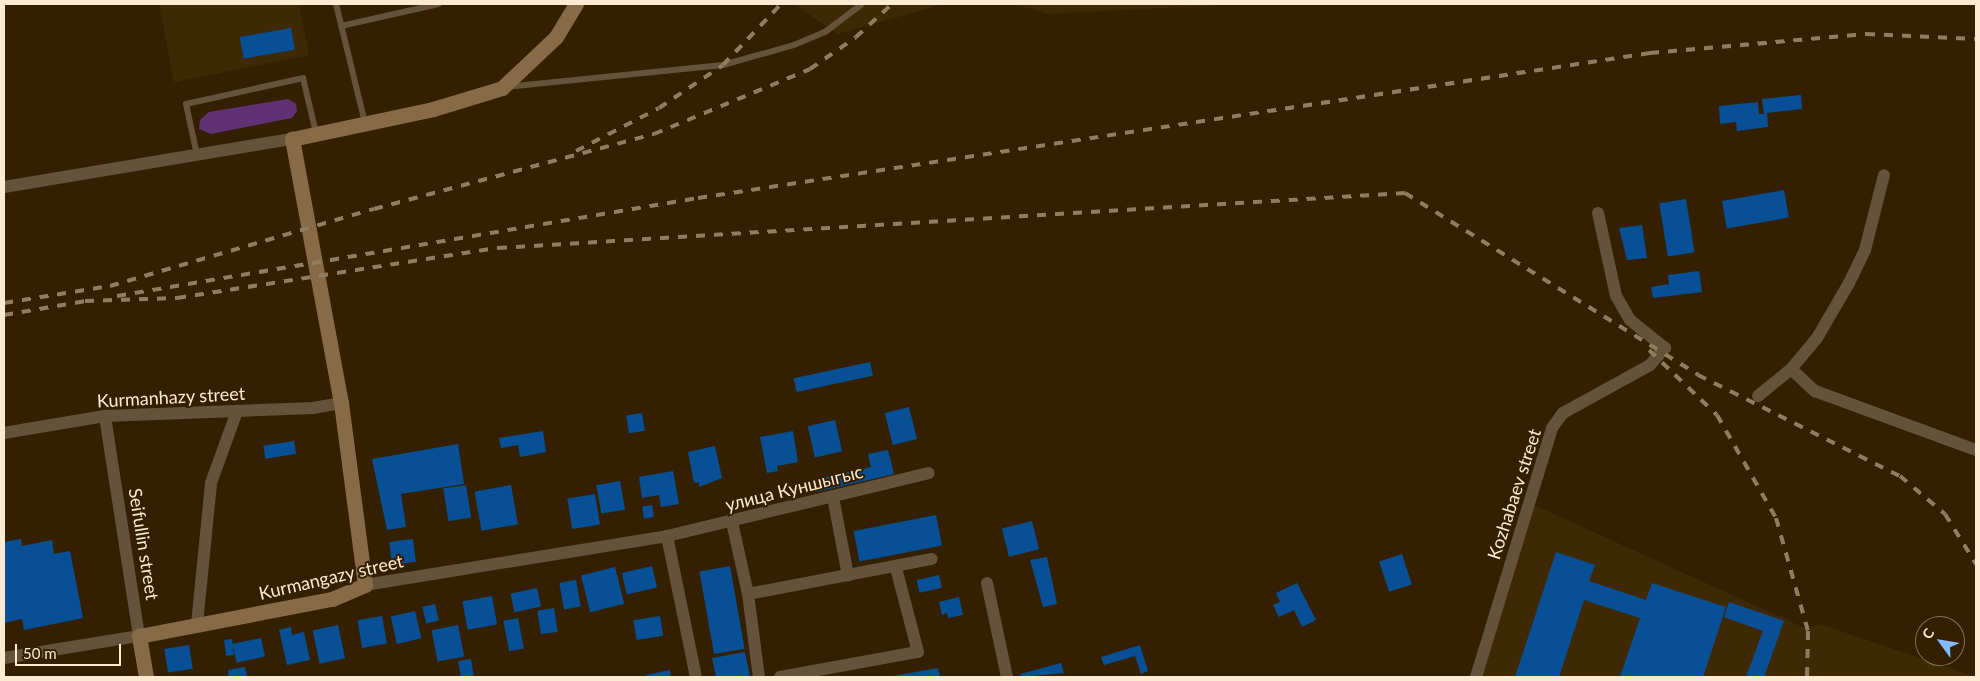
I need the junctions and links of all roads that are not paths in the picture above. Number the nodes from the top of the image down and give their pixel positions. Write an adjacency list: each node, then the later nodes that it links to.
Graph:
1 (336, 4): 5 (lane)
2 (439, 4): 5 (lane)
3 (576, 4): 6 (main road)
4 (862, 4): 6 (lane)
5 (341, 26): 7 (lane)
6 (502, 88): 7 (main road)
7 (365, 124): 8 (main road)
8 (316, 134): 9 (main road); 10 (lane)
9 (292, 139): 10 (street); 16 (main road)
10 (197, 155): 12 (street)
11 (1884, 175): 14 (street)
12 (4, 187)
13 (1598, 213): 39 (street, Kozhabaev street)
14 (1792, 369): 15 (street); 20 (street)
15 (1758, 396)
16 (341, 402): 17 (street, Kurmanhazy street); 29 (main road)
17 (237, 411): 18 (street, Kurmanhazy street); 31 (street)
18 (105, 416): 19 (street, Kurmanhazy street); 32 (street, Seifullin street)
19 (4, 433)
20 (1976, 450)
21 (930, 473): 22 (street, улица Куншыгыс)
22 (833, 497): 23 (street, улица Куншыгыс); 27 (street)
23 (732, 522): 24 (street, улица Куншыгыс); 30 (street)
24 (667, 536): 29 (street, Kurmangazy street); 35 (street)
25 (932, 559): 26 (street)
26 (896, 568): 27 (street); 37 (street)
27 (848, 576): 30 (street)
28 (986, 583): 38 (street)
29 (365, 585): 31 (main road, Kurmangazy street)
30 (748, 594): 36 (street)
31 (198, 624): 32 (main road, Kurmangazy street)
32 (139, 636): 33 (street, Kurmangazy street); 34 (main road, Seifullin street)
33 (4, 658)
34 (146, 677)
35 (696, 677)
36 (759, 677)
37 (780, 677)
38 (1007, 677)
39 (1476, 677)

